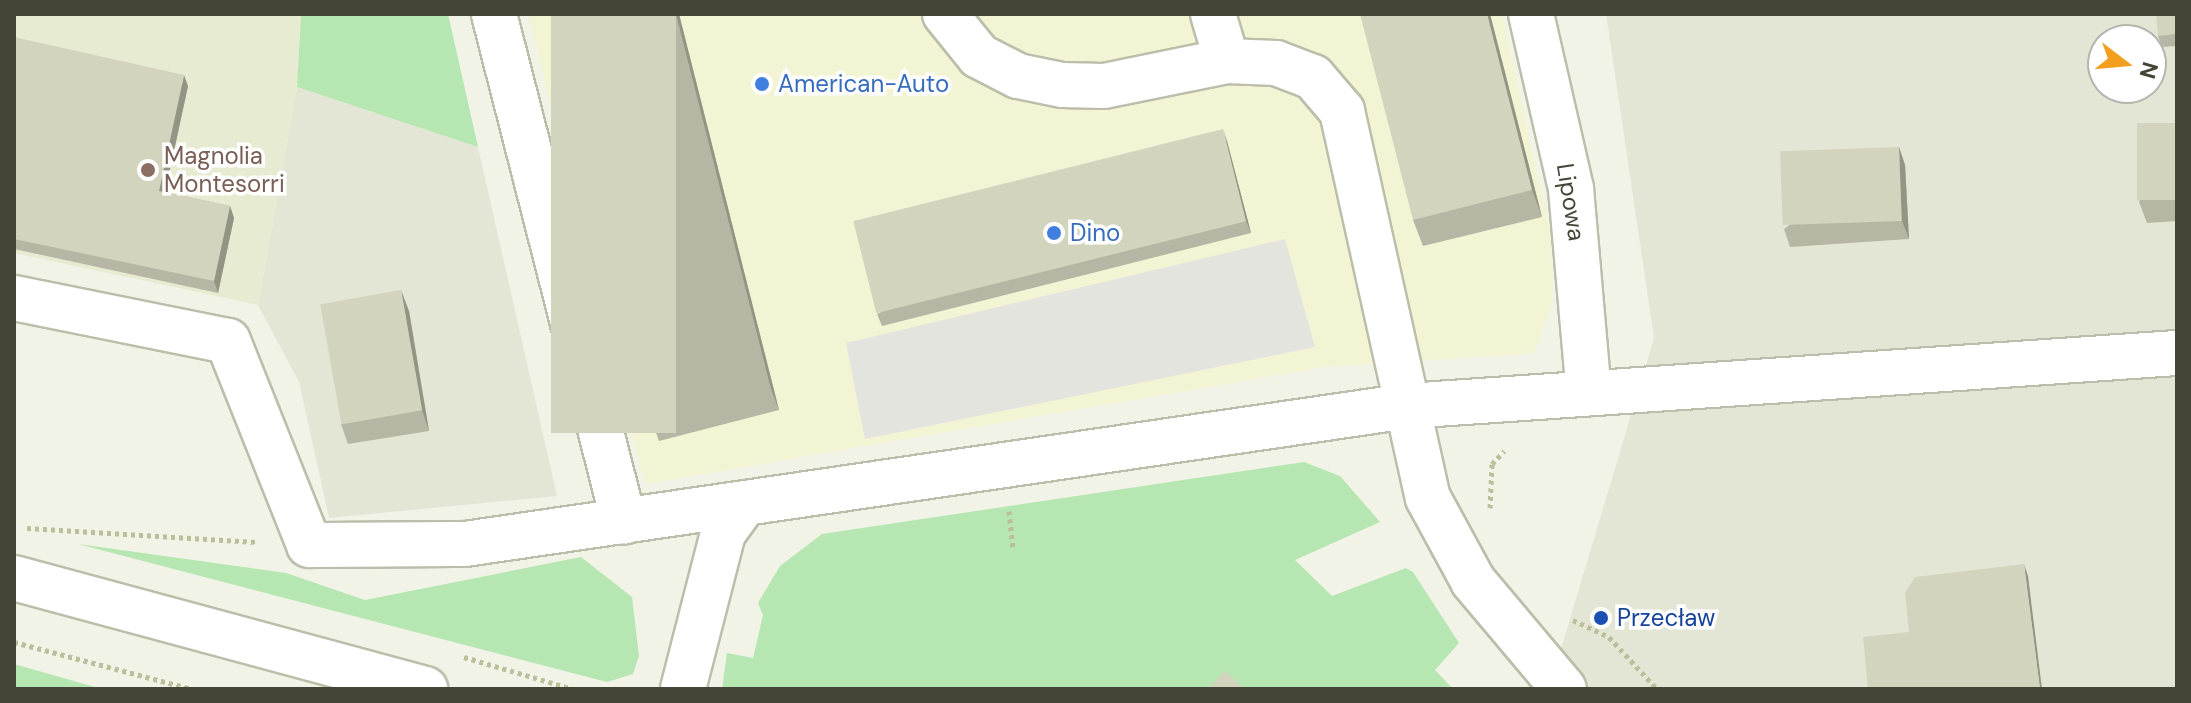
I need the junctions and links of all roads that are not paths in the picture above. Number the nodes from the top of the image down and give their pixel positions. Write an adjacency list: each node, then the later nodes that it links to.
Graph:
1 (494, 14): 11 (street)
2 (945, 14): 5 (street)
3 (1213, 14): 5 (street)
4 (1531, 14): 8 (street, Lipowa)
5 (1227, 61): 9 (street)
6 (14, 298): 11 (street)
7 (2177, 353): 8 (street)
8 (1589, 393): 9 (street)
9 (1407, 406): 10 (street); 15 (street)
10 (744, 504): 11 (street); 14 (street)
11 (624, 522)
12 (14, 578): 13 (street)
13 (425, 689)
14 (683, 689)
15 (1564, 689)

